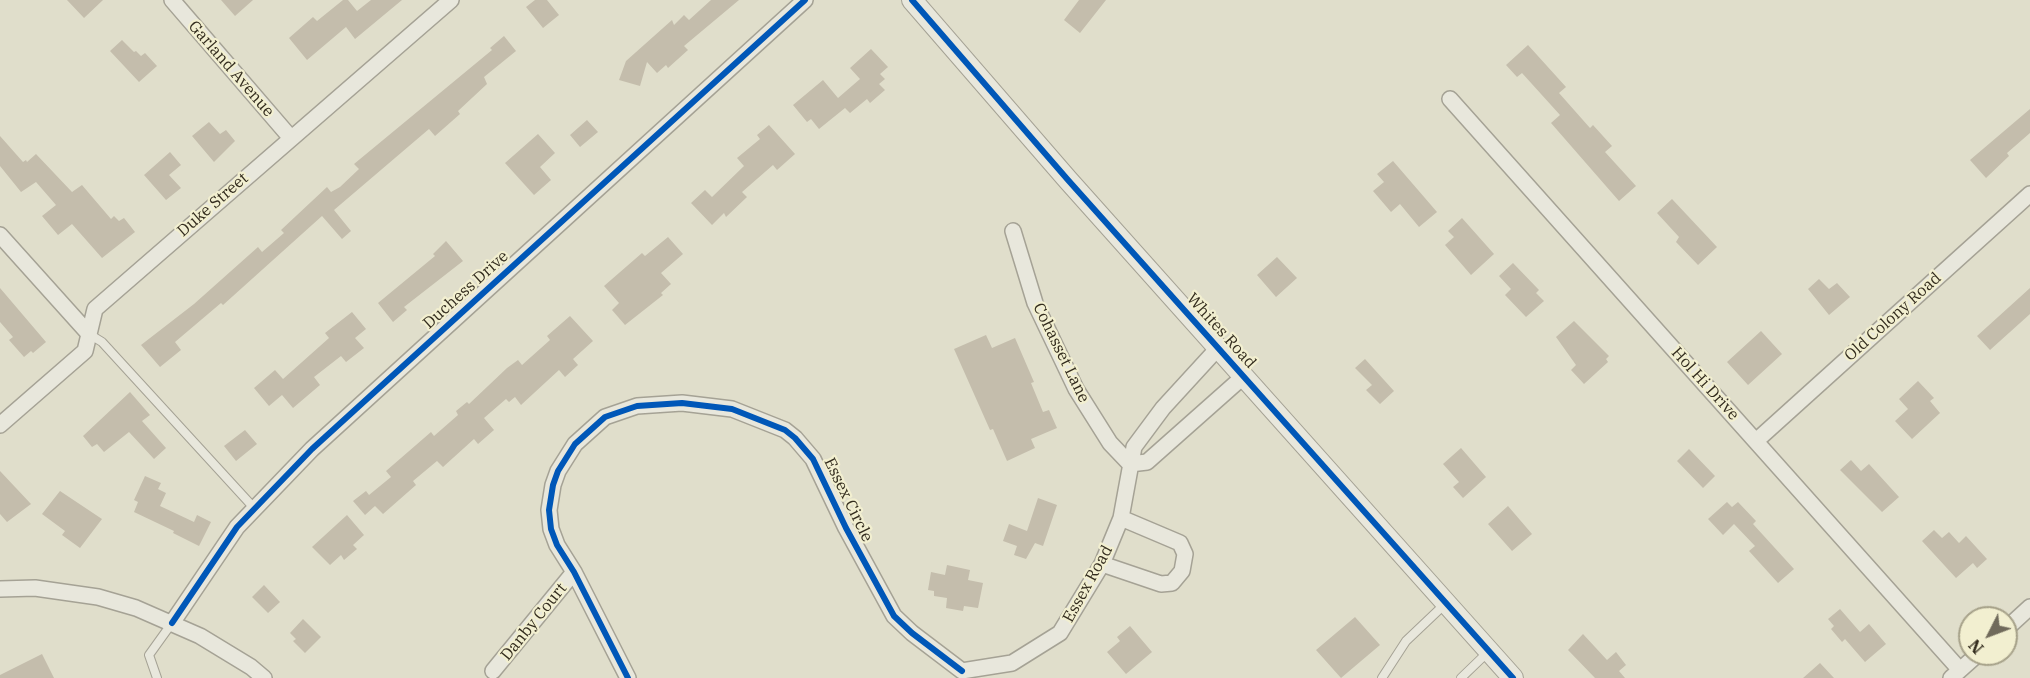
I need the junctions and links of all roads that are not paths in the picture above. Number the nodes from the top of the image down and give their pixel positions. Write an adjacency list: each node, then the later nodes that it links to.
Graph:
1 (172, 0): 6 (street, Garland Avenue)
2 (451, 0): 6 (street, Duke Street)
3 (805, 0): 16 (street, Duchess Drive)
4 (912, 0): 11 (street, Whites Road)
5 (1450, 99): 14 (street, Hol Hi Drive)
6 (290, 137): 10 (street, Duke Street)
7 (2030, 194): 14 (street, Old Colony Road)
8 (1012, 231): 15 (street, Cohasset Lane)
9 (0, 235): 10 (street)
10 (89, 334): 13 (street, Duke Street); 16 (lane)
11 (1218, 348): 12 (street, Whites Road); 15 (street, Essex Road)
12 (1244, 376): 15 (street); 21 (street, Whites Road)
13 (0, 425)
14 (1756, 441): 27 (street, Hol Hi Drive)
15 (1130, 464): 17 (street, Essex Road)
16 (255, 509): 24 (street, Duchess Drive)
17 (1121, 518): 18 (street, Essex Road); 18 (street)
18 (1102, 564): 28 (street, Essex Road)
19 (574, 572): 26 (street, Danby Court); 28 (street, Essex Circle); 31 (street, Essex Circle)
20 (0, 589): 24 (street)
21 (1446, 603): 25 (street, Whites Road); 32 (lane)
22 (2030, 607): 23 (street)
23 (2018, 618)
24 (172, 623): 29 (lane); 30 (street)
25 (1489, 651): 33 (lane); 34 (street, Whites Road)
26 (493, 672)
27 (1955, 674)
28 (961, 675)
29 (157, 678)
30 (264, 678)
31 (628, 678)
32 (1382, 678)
33 (1461, 678)
34 (1513, 678)

